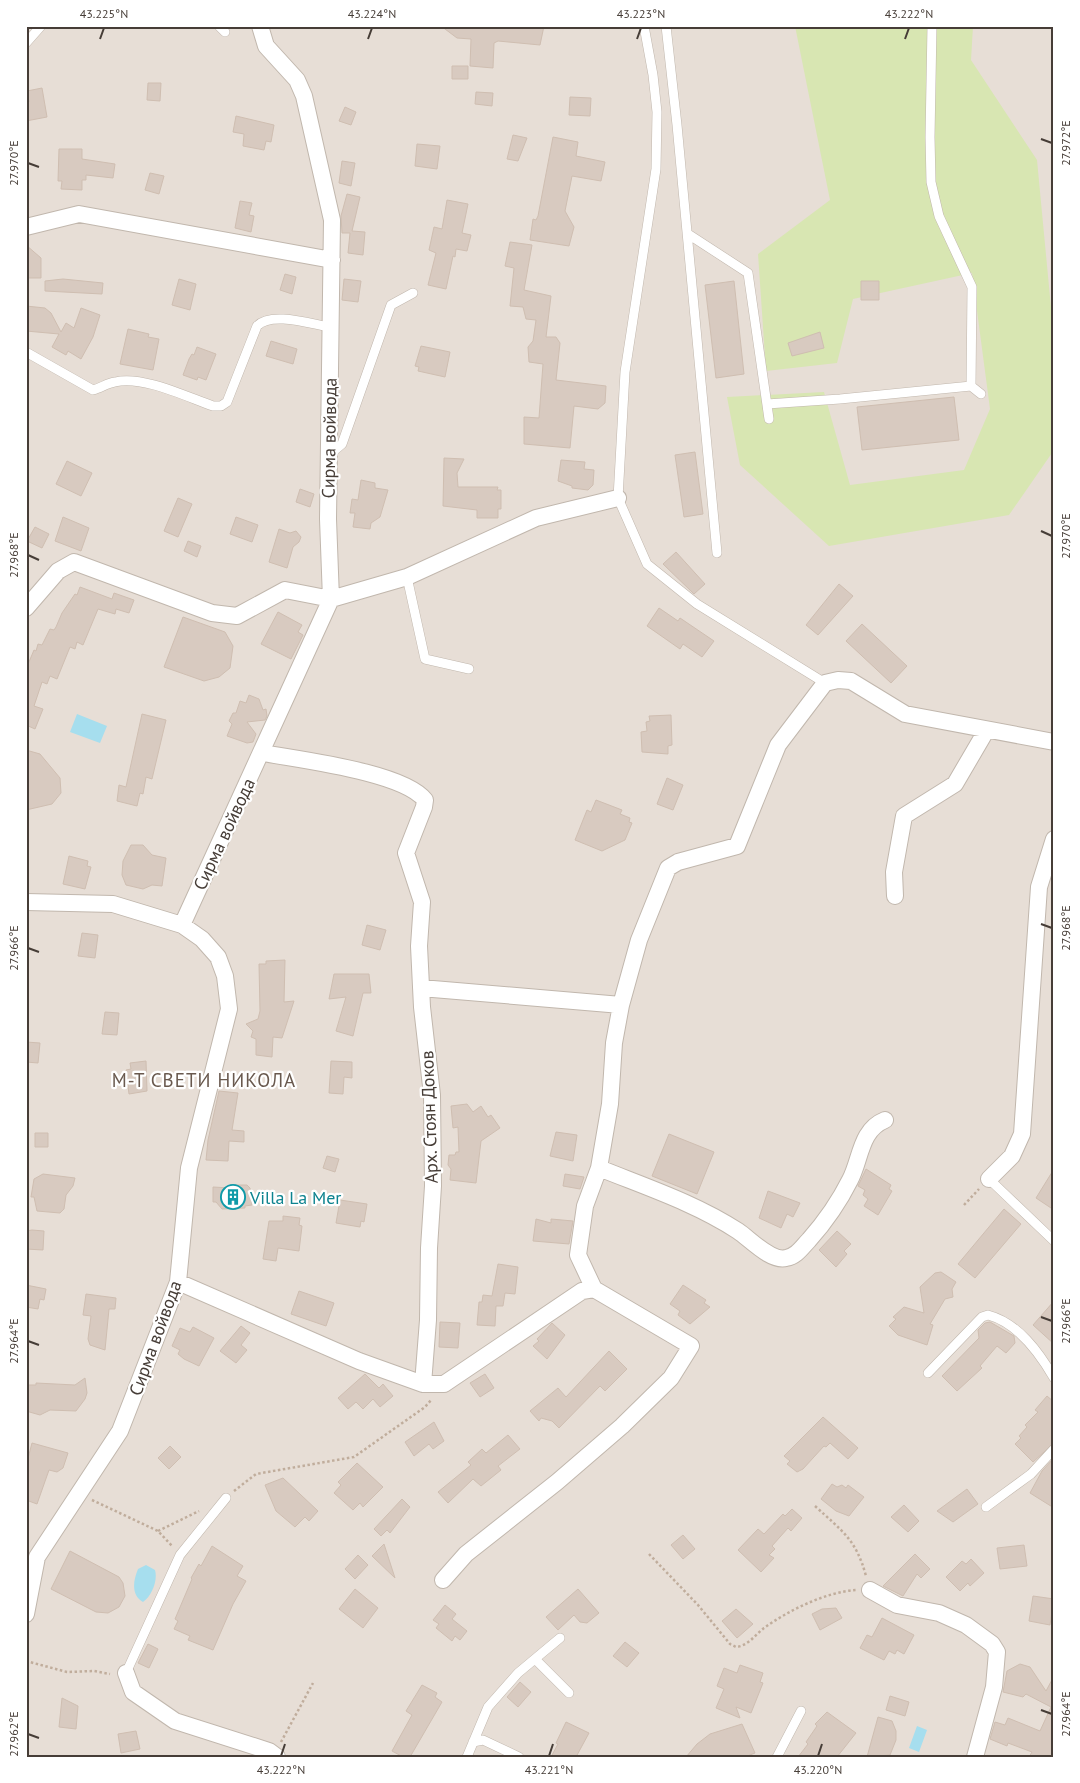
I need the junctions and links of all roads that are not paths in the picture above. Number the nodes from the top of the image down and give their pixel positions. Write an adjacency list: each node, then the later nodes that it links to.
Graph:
1 (41, 26): 6 (lane)
2 (260, 26): 9 (street, Сирма войвода)
3 (644, 26): 18 (lane)
4 (666, 26): 8 (lane)
5 (932, 26): 13 (lane)
6 (26, 43)
7 (26, 227): 9 (street)
8 (688, 234): 15 (lane); 19 (lane)
9 (332, 260): 11 (street, Сирма войвода)
10 (413, 293): 17 (lane)
11 (330, 327): 12 (lane); 17 (street, Сирма войвода)
12 (26, 352)
13 (971, 386): 14 (lane); 15 (lane)
14 (981, 394)
15 (767, 404): 16 (lane)
16 (769, 419)
17 (329, 455): 21 (street, Сирма войвода)
18 (618, 498): 20 (street); 24 (lane)
19 (717, 553)
20 (407, 577): 21 (street); 23 (lane)
21 (331, 599): 22 (street); 27 (street, Сирма войвода)
22 (26, 608)
23 (469, 669)
24 (826, 683): 25 (street); 33 (street)
25 (986, 731): 26 (street); 29 (street)
26 (1054, 742)
27 (263, 752): 31 (street, Сирма войвода); 32 (street, Арх. Стоян Доков)
28 (1054, 839): 36 (street)
29 (896, 896)
30 (26, 902): 31 (street)
31 (182, 925): 38 (street, Сирма войвода)
32 (421, 988): 33 (street); 42 (street, Арх. Стоян Доков)
33 (622, 1006): 35 (street)
34 (885, 1120): 35 (street)
35 (599, 1168): 39 (street)
36 (989, 1179): 37 (lane)
37 (1054, 1241)
38 (178, 1282): 42 (street); 46 (street, Сирма войвода)
39 (594, 1289): 42 (street); 47 (street)
40 (928, 1373): 41 (lane)
41 (1054, 1378)
42 (423, 1384)
43 (1054, 1449): 45 (lane)
44 (226, 1498): 52 (lane)
45 (986, 1507)
46 (32, 1556): 49 (street, Сирма войвода)
47 (442, 1580)
48 (870, 1590): 60 (street)
49 (26, 1614)
50 (560, 1638): 51 (lane)
51 (535, 1659): 53 (lane); 55 (lane)
52 (126, 1673): 56 (street)
53 (569, 1693)
54 (802, 1710): 59 (lane)
55 (473, 1742): 57 (lane); 58 (lane)
56 (276, 1755)
57 (467, 1757)
58 (519, 1757)
59 (777, 1757)
60 (975, 1757)

